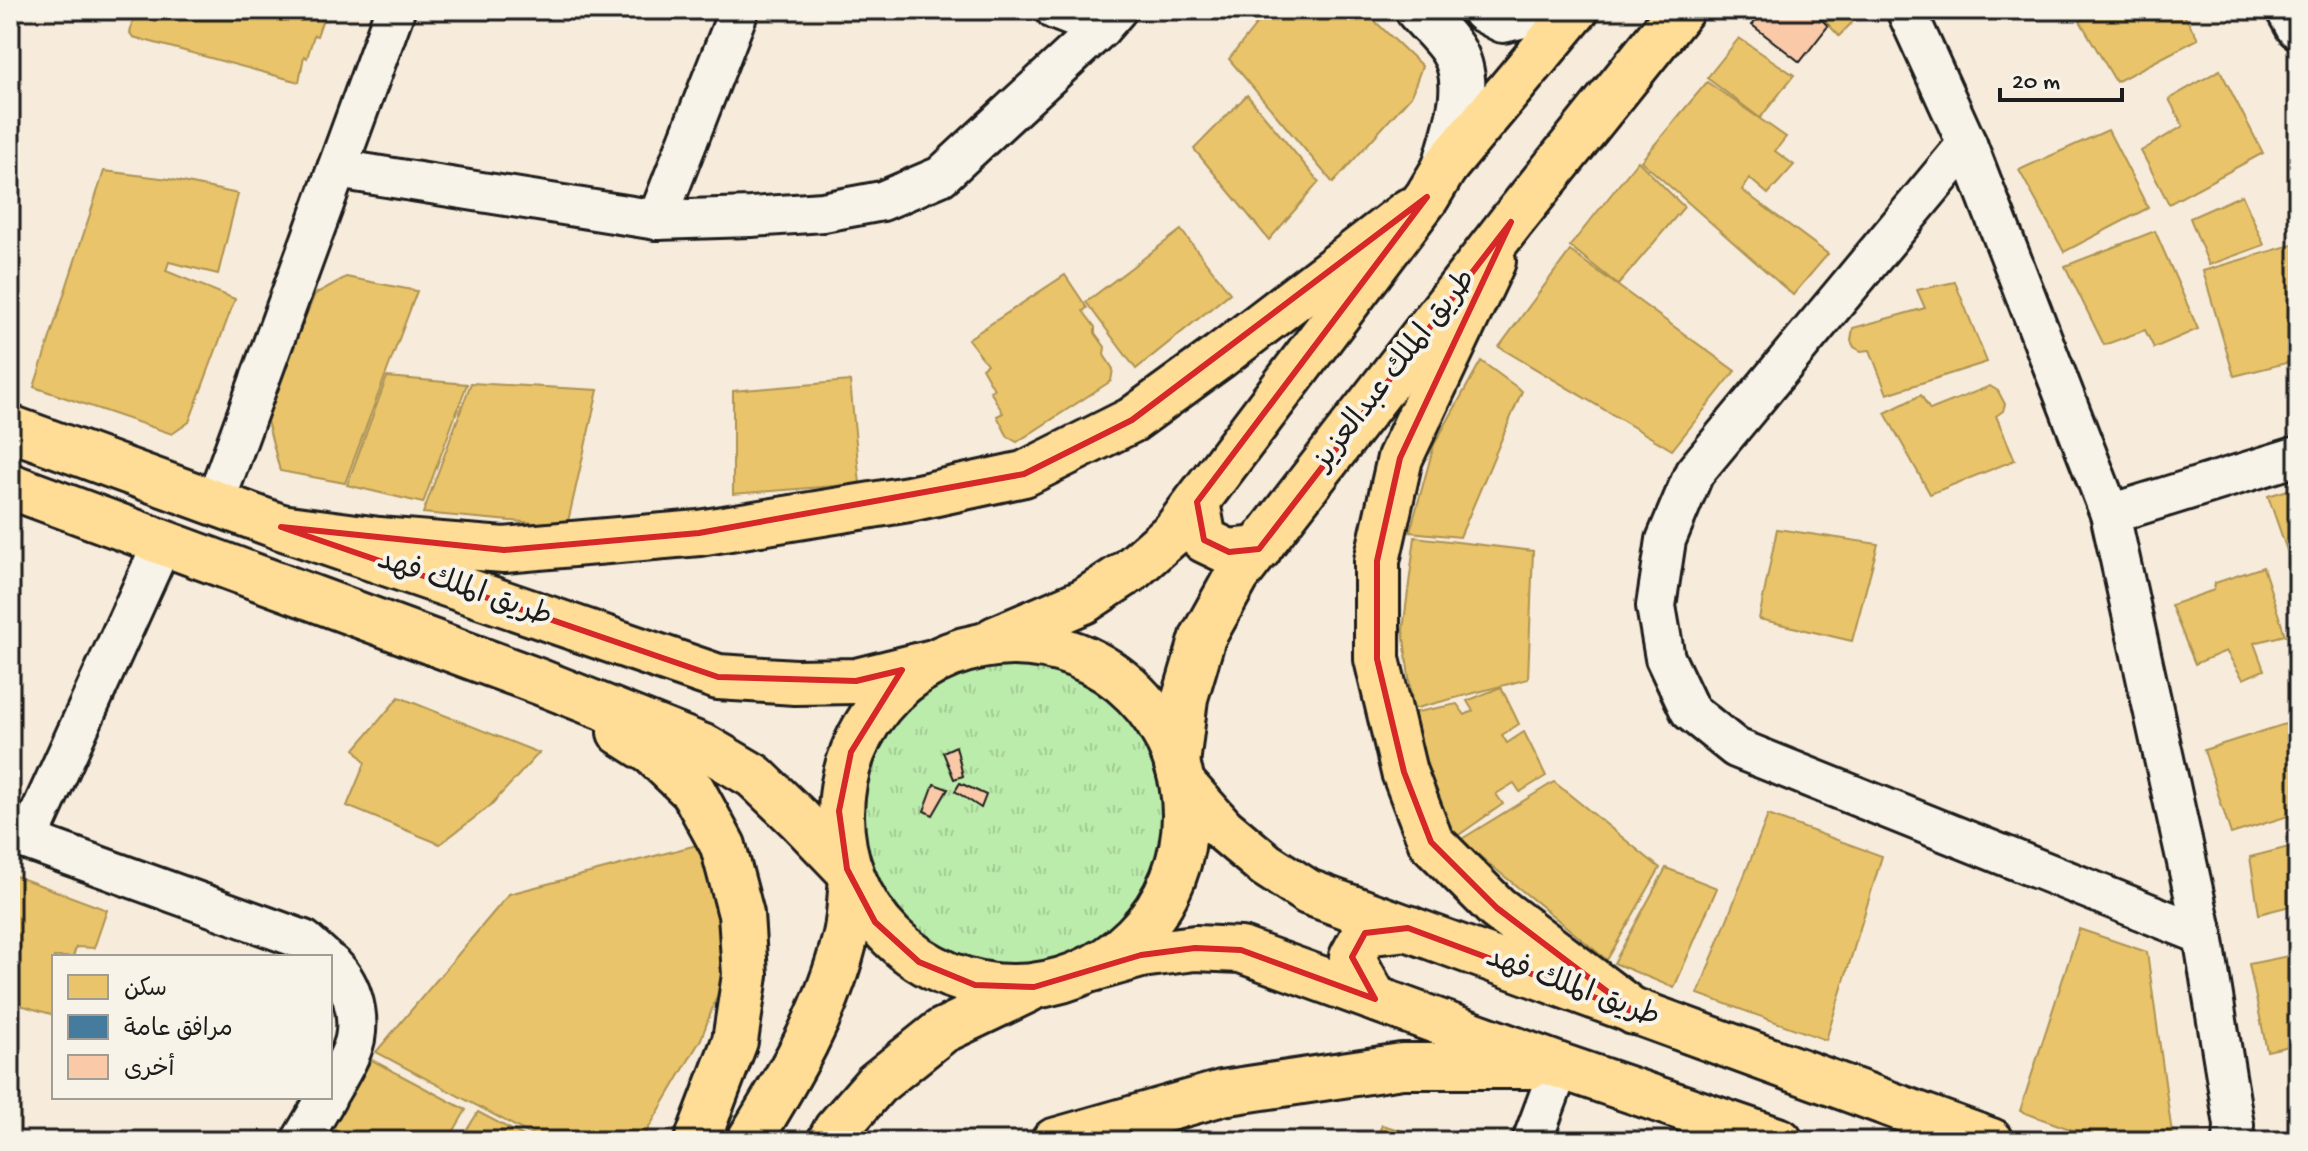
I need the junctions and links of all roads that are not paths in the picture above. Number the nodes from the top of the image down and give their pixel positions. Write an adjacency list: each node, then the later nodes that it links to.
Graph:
1 (395, 10): 14 (street)
2 (739, 10): 16 (street)
3 (1055, 10): 11 (street)
4 (1418, 10): 15 (street)
5 (1484, 10): 6 (street)
6 (1543, 10)
7 (1576, 10): 15 (main road)
8 (1681, 10): 17 (main road, طريق الملك عبدالعزيز)
9 (1906, 10): 13 (street)
10 (2289, 10): 12 (street)
11 (1109, 19): 16 (street)
12 (2298, 26)
13 (1967, 144): 23 (street); 34 (street)
14 (337, 169): 16 (street); 21 (street)
15 (1436, 182): 22 (main road); 24 (main road)
16 (657, 220)
17 (1511, 222): 26 (main road, طريق الملك عبدالعزيز); 40 (main road)
18 (10, 428): 21 (main road, طريق الملك فهد)
19 (2298, 456): 23 (street)
20 (10, 486): 25 (main road, طريق الملك فهد)
21 (215, 502): 24 (main road, طريق الملك فهد)
22 (1197, 502): 26 (main road); 27 (main road)
23 (2110, 514): 34 (street)
24 (281, 527): 28 (main road, طريق الملك فهد)
25 (163, 542): 29 (main road, طريق الملك فهد); 31 (street)
26 (1259, 549): 30 (main road, طريق الملك عبدالعزيز)
27 (981, 645): 28 (main road); 30 (main road)
28 (929, 663): 32 (main road)
29 (540, 682): 32 (main road, طريق الملك فهد); 47 (main road)
30 (1180, 775): 33 (main road, طريق الملك فهد); 37 (main road)
31 (19, 837): 35 (street)
32 (849, 874): 38 (main road); 44 (main road)
33 (1408, 928): 39 (main road); 40 (main road, طريق الملك فهد)
34 (2203, 935): 53 (street)
35 (321, 955)
36 (332, 966): 42 (street)
37 (1092, 969): 38 (main road); 39 (main road)
38 (1034, 987): 45 (main road)
39 (1375, 999): 41 (main road)
40 (1634, 1012): 52 (main road, طريق الملك فهد)
41 (1560, 1066): 49 (main road); 50 (street); 51 (main road)
42 (332, 1088)
43 (326, 1099): 46 (street)
44 (774, 1099): 45 (main road); 48 (main road)
45 (833, 1136)
46 (301, 1141)
47 (697, 1141)
48 (749, 1141)
49 (1054, 1141)
50 (1532, 1141)
51 (1780, 1141)
52 (1991, 1141)
53 (2233, 1141)

